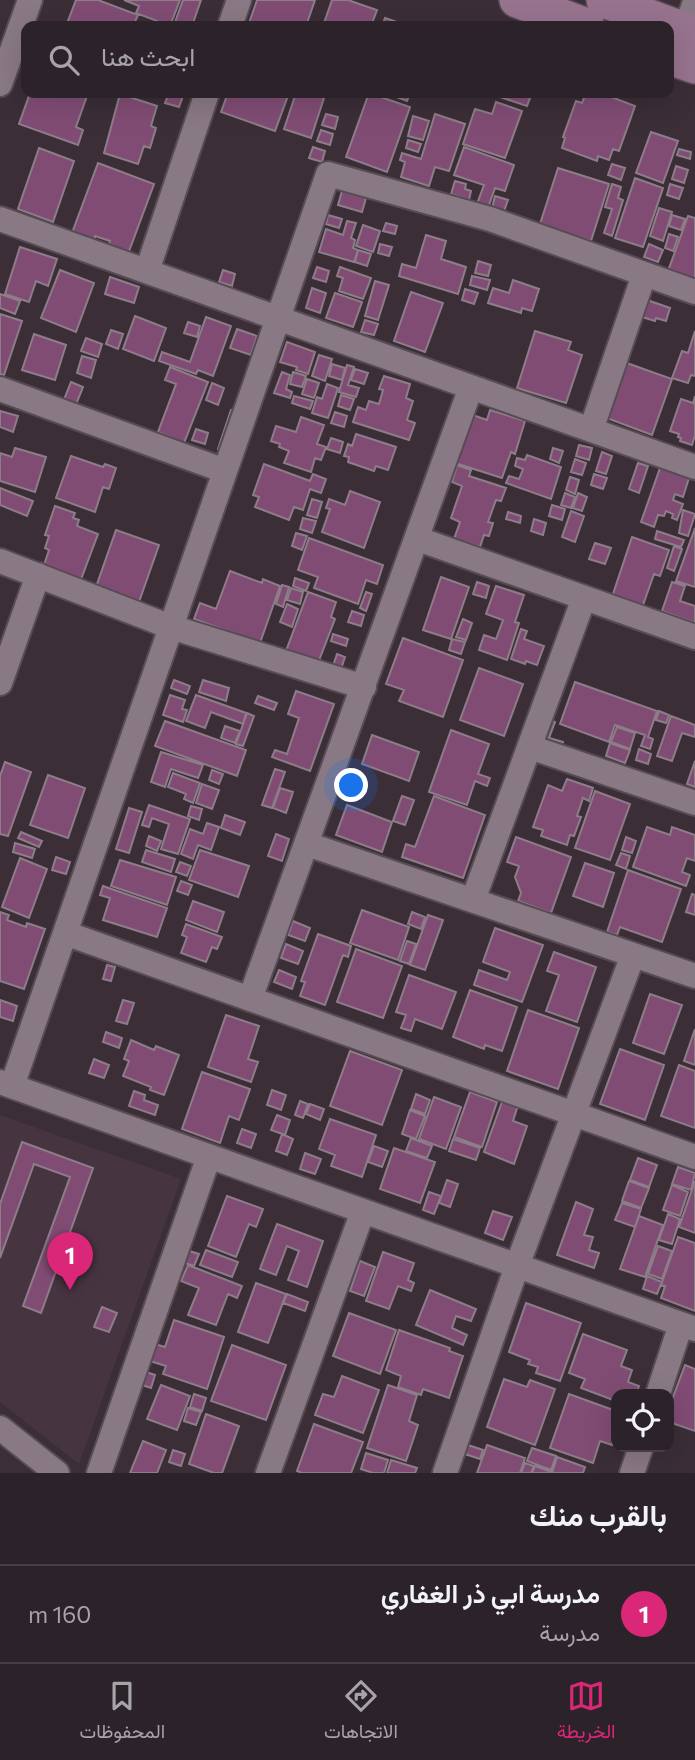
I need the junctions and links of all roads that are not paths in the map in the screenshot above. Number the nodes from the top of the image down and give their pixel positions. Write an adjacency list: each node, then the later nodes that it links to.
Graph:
1 (30, 0): 5 (street)
2 (239, 0): 6 (street)
3 (517, 0): 7 (main road)
4 (604, 0): 8 (main road)
5 (22, 21)
6 (232, 21)
7 (574, 21)
8 (660, 21)
9 (21, 25): 12 (street)
10 (686, 31): 11 (main road)
11 (695, 66)
12 (0, 82)
13 (205, 98): 15 (street)
14 (0, 219): 15 (street)
15 (147, 271): 18 (street)
16 (644, 275): 17 (street); 18 (street); 21 (street)
17 (695, 292)
18 (279, 318): 19 (street); 23 (street)
19 (471, 387): 21 (street); 24 (street)
20 (0, 389): 23 (street)
21 (591, 430): 22 (street)
22 (695, 467)
23 (225, 471): 28 (street)
24 (418, 539): 27 (street); 31 (street)
25 (0, 561): 26 (street)
26 (38, 575): 28 (street); 30 (street)
27 (584, 598): 29 (street); 32 (street)
28 (171, 627): 31 (street); 36 (street)
29 (695, 638)
30 (0, 683)
31 (364, 687): 34 (street)
32 (530, 747): 33 (street); 35 (street)
33 (695, 803)
34 (307, 844): 35 (street); 39 (street)
35 (473, 901): 37 (street)
36 (65, 933): 39 (street); 40 (street)
37 (633, 955): 38 (street); 41 (street)
38 (695, 976)
39 (250, 999): 41 (street)
40 (6, 1084): 42 (street)
41 (574, 1114): 43 (street); 45 (street)
42 (209, 1156): 44 (street); 51 (street)
43 (695, 1157)
44 (363, 1211): 45 (street); 52 (street)
45 (517, 1266): 46 (street); 53 (street)
46 (688, 1327): 47 (street)
47 (660, 1389)
48 (0, 1428): 50 (street)
49 (639, 1452): 54 (street)
50 (57, 1473)
51 (99, 1473)
52 (268, 1473)
53 (445, 1473)
54 (632, 1473)

